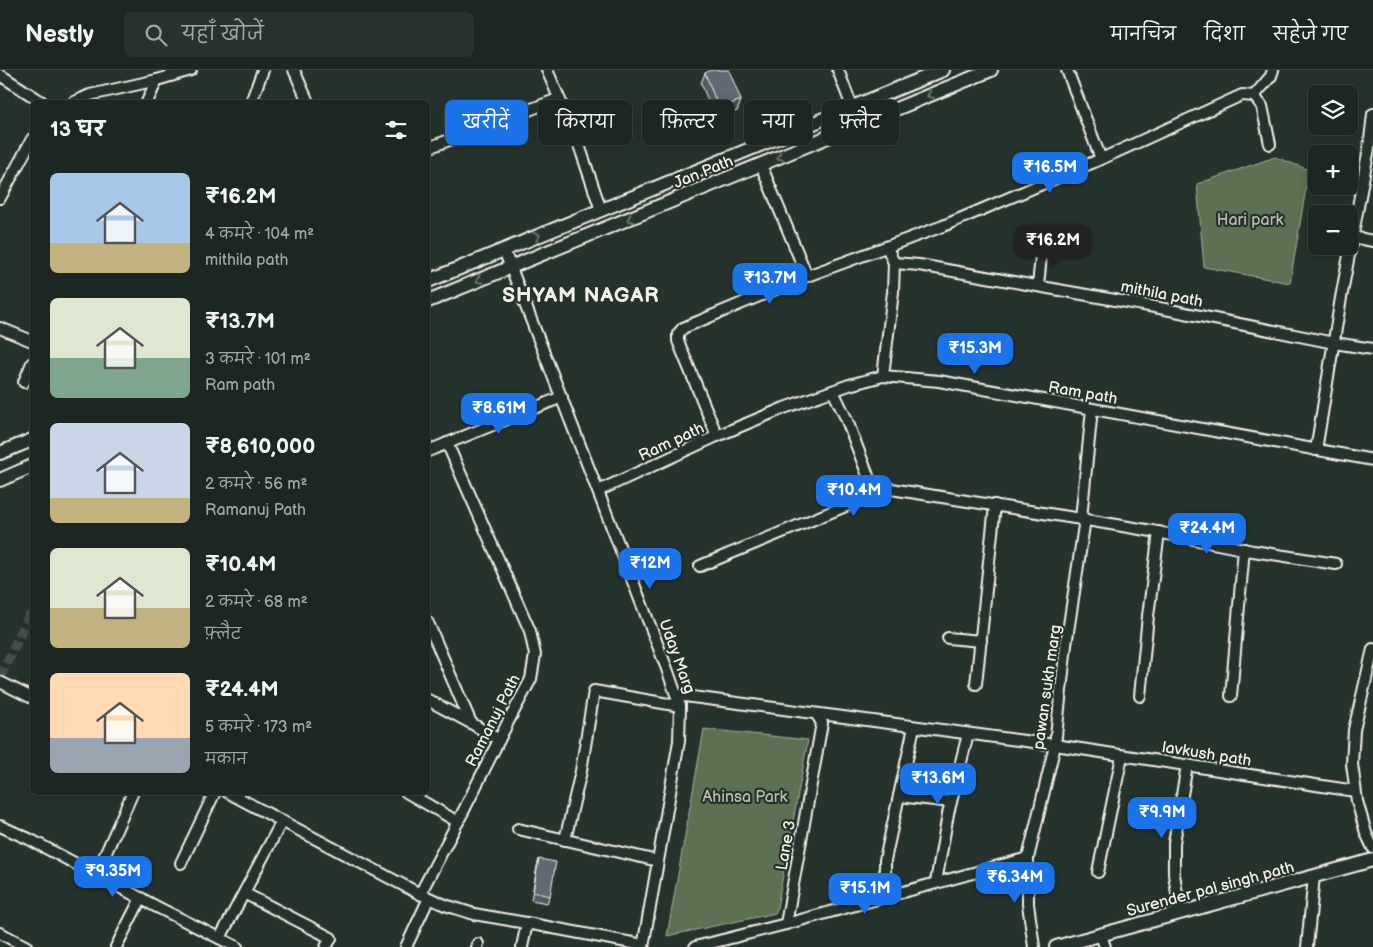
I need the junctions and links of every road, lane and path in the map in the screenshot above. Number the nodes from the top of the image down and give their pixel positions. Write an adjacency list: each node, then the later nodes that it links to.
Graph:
1 (191, 70): 12 (street)
2 (263, 70): 19 (street)
3 (294, 70): 20 (street)
4 (547, 70): 15 (street)
5 (838, 70): 21 (street)
6 (943, 70): 22 (street, Jan Path)
7 (949, 70): 13 (street)
8 (992, 70): 13 (street, Jan Path)
9 (1067, 70): 28 (street)
10 (1273, 70): 14 (street)
11 (0, 75): 16 (street)
12 (157, 80): 17 (street); 18 (street)
13 (953, 86): 29 (street, Jan Path, one-way to 29)
14 (1254, 96): 26 (street); 28 (street)
15 (558, 99): 27 (street); 32 (street)
16 (39, 100)
17 (79, 100)
18 (147, 100)
19 (252, 100)
20 (307, 100)
21 (849, 100)
22 (869, 100)
23 (1373, 114): 31 (street)
24 (822, 119): 32 (street, Jan Path)
25 (30, 143): 30 (street)
26 (1270, 144)
27 (430, 147)
28 (1101, 159): 36 (street)
29 (761, 164): 40 (street, Jan Path, one-way to 40); 41 (street)
30 (1, 194)
31 (1358, 206)
32 (601, 210): 37 (street, Jan Path, one-way to 32)
33 (1358, 238): 34 (street)
34 (1373, 240)
35 (1042, 246): 43 (street)
36 (887, 247): 39 (street); 41 (street)
37 (504, 250): 40 (street, Uday Marg); 42 (street, Jan Path)
38 (1349, 255): 47 (street)
39 (894, 263): 43 (street, mithila path); 50 (street)
40 (512, 267): 44 (street, Jan Path, one-way to 44); 53 (street, Uday Marg)
41 (807, 276): 55 (street)
42 (430, 280)
43 (1038, 286): 47 (street, mithila path)
44 (430, 300)
45 (0, 328): 46 (street)
46 (30, 340)
47 (1334, 343): 48 (street, mithila path); 59 (street)
48 (1373, 349)
49 (30, 368): 51 (street)
50 (882, 376): 52 (street, Ram path); 54 (street, Ram path)
51 (24, 382)
52 (833, 391): 55 (street, Ram path); 65 (street)
53 (562, 397): 57 (street); 64 (street, Uday Marg)
54 (1092, 409): 59 (street, Ram path); 67 (street, pawan sukh marg)
55 (717, 436): 64 (street, Ram path)
56 (30, 441): 60 (street)
57 (447, 443): 58 (street); 88 (street, Ramanuj Path)
58 (430, 450)
59 (1316, 450): 61 (street, Ram path)
60 (0, 453)
61 (1373, 460)
62 (30, 467): 63 (street)
63 (0, 480)
64 (598, 491): 78 (street, Uday Marg)
65 (876, 494): 66 (street); 71 (street)
66 (995, 505): 67 (street); 74 (street)
67 (1083, 519): 68 (street); 89 (street, pawan sukh marg)
68 (1160, 532): 69 (street); 79 (street)
69 (1244, 549): 70 (street); 80 (street)
70 (1336, 564)
71 (700, 566)
72 (430, 628): 85 (street)
73 (948, 638): 74 (street)
74 (981, 641): 77 (street)
75 (1373, 649): 92 (street)
76 (0, 682): 81 (street)
77 (976, 684)
78 (677, 696): 83 (street, Uday Marg); 84 (street, lavkush path)
79 (1140, 696)
80 (1231, 696)
81 (30, 697)
82 (430, 701): 85 (street)
83 (680, 706): 103 (street); 107 (street, Uday Marg)
84 (817, 715): 86 (street, lavkush path); 119 (street, Lane 3)
85 (471, 723): 88 (street)
86 (914, 727): 87 (street, lavkush path); 97 (street)
87 (968, 734): 89 (street, lavkush path); 98 (street)
88 (499, 740): 100 (street, Ramanuj Path)
89 (1054, 745): 90 (street, lavkush path); 105 (street, pawan sukh marg)
90 (1122, 756): 91 (street, lavkush path); 109 (street)
91 (1187, 765): 92 (street, lavkush path); 117 (street)
92 (1355, 791): 104 (street)
93 (132, 795): 110 (street)
94 (214, 795): 108 (street)
95 (233, 795): 99 (street)
96 (411, 795): 100 (street)
97 (899, 796): 98 (street); 115 (street)
98 (951, 802): 112 (street)
99 (282, 821): 113 (street); 114 (street)
100 (458, 822): 114 (street, Ramanuj Path)
101 (0, 826): 110 (street)
102 (518, 829): 103 (street)
103 (565, 840): 107 (street)
104 (1373, 848)
105 (1028, 858): 112 (street); 131 (street, pawan sukh marg)
106 (1373, 860): 111 (street, Surender pal singh path)
107 (658, 861): 123 (street, Uday Marg)
108 (181, 863)
109 (1098, 872)
110 (96, 875): 116 (street)
111 (1314, 876): 117 (street, Surender pal singh path); 133 (street)
112 (936, 882): 115 (street)
113 (244, 893): 121 (street); 127 (street)
114 (424, 896): 118 (street); 128 (street, Ramanuj Path)
115 (885, 896): 119 (street)
116 (142, 898): 121 (street); 125 (street)
117 (1180, 913): 122 (street, Surender pal singh path)
118 (527, 923): 123 (street); 129 (street)
119 (786, 924): 130 (street)
120 (0, 934): 124 (street)
121 (220, 938): 126 (street)
122 (1103, 941): 132 (street, Surender pal singh path)
123 (643, 946)
124 (27, 947)
125 (116, 947)
126 (238, 947)
127 (326, 947)
128 (406, 947)
129 (522, 947)
130 (695, 947)
131 (1034, 947)
132 (1056, 947)
133 (1307, 947)

